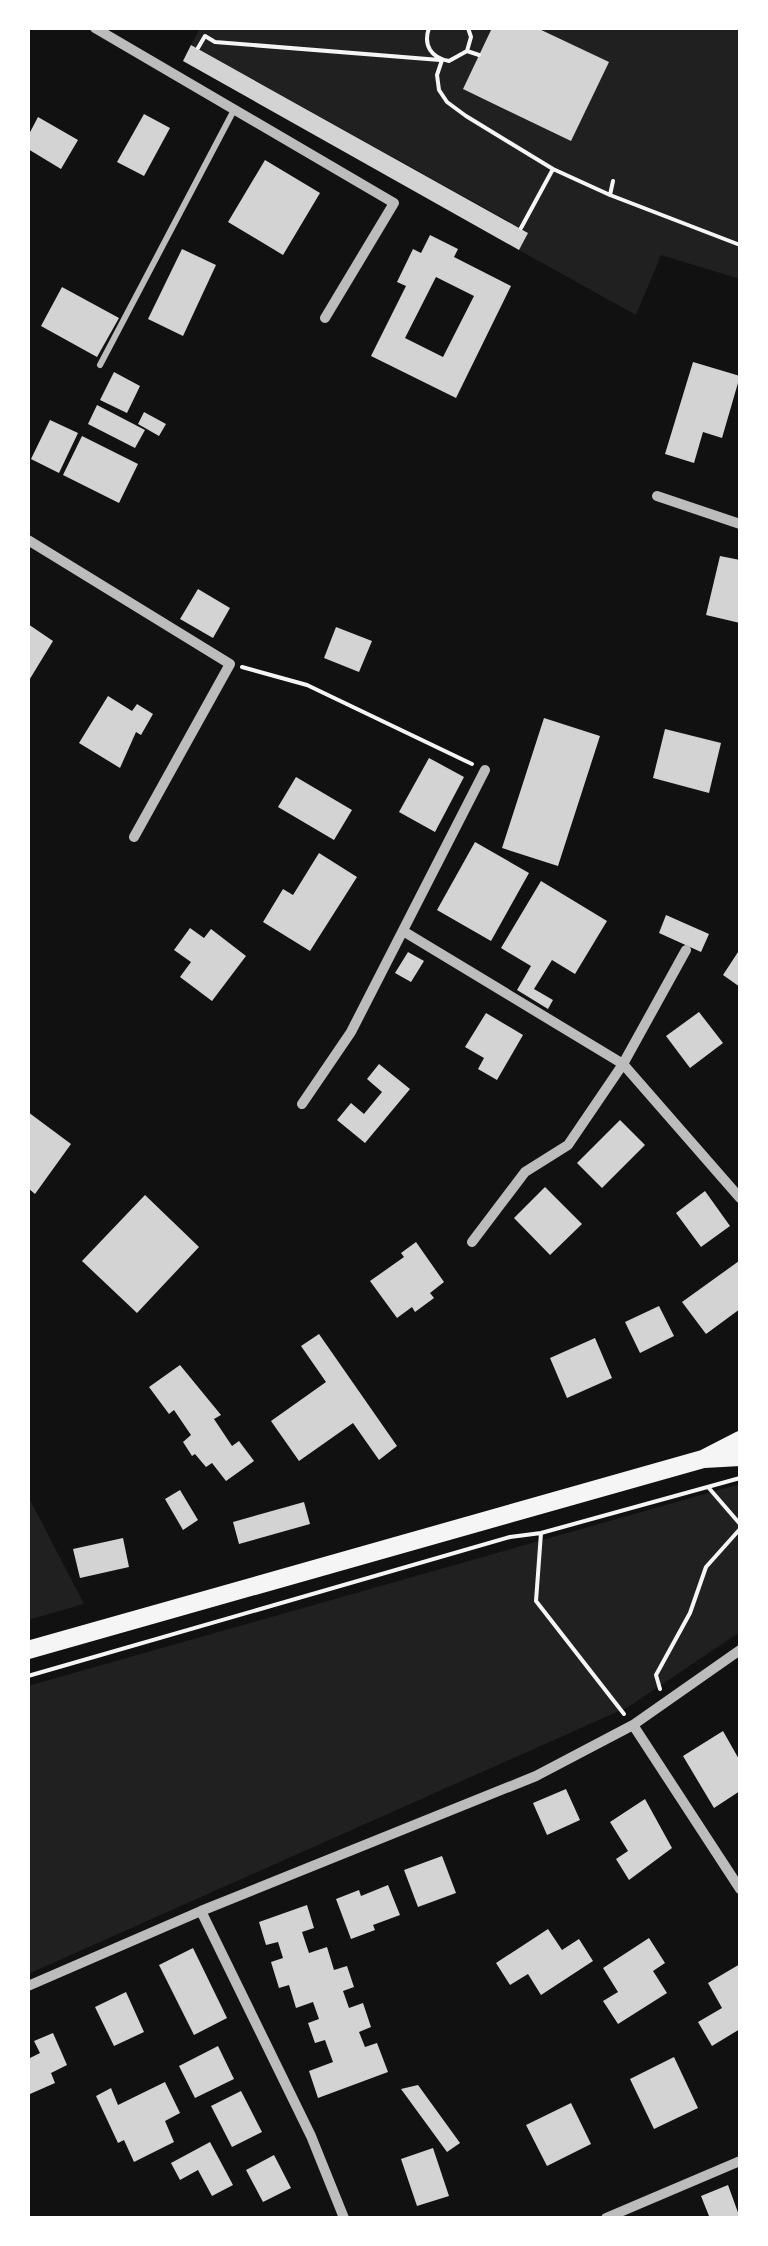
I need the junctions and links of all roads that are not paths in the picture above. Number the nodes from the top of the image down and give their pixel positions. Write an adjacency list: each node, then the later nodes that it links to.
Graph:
1 (95, 28): 2 (street)
2 (234, 109): 3 (street); 4 (lane)
3 (325, 318)
4 (100, 366)
5 (657, 496): 6 (street)
6 (740, 524)
7 (28, 540): 9 (street)
8 (485, 770): 10 (street)
9 (134, 836)
10 (402, 932): 12 (street); 13 (street)
11 (686, 950): 12 (street)
12 (623, 1064): 14 (street); 15 (street)
13 (302, 1104)
14 (740, 1198)
15 (472, 1242)
16 (740, 1440): 18 (main road)
17 (740, 1457): 18 (main road)
18 (703, 1459): 19 (main road)
19 (28, 1650)
20 (740, 1650): 21 (street)
21 (633, 1725): 22 (street); 23 (street)
22 (740, 1889)
23 (201, 1911): 24 (street); 26 (street)
24 (28, 1986)
25 (740, 2161): 27 (street)
26 (344, 2218)
27 (606, 2218)

